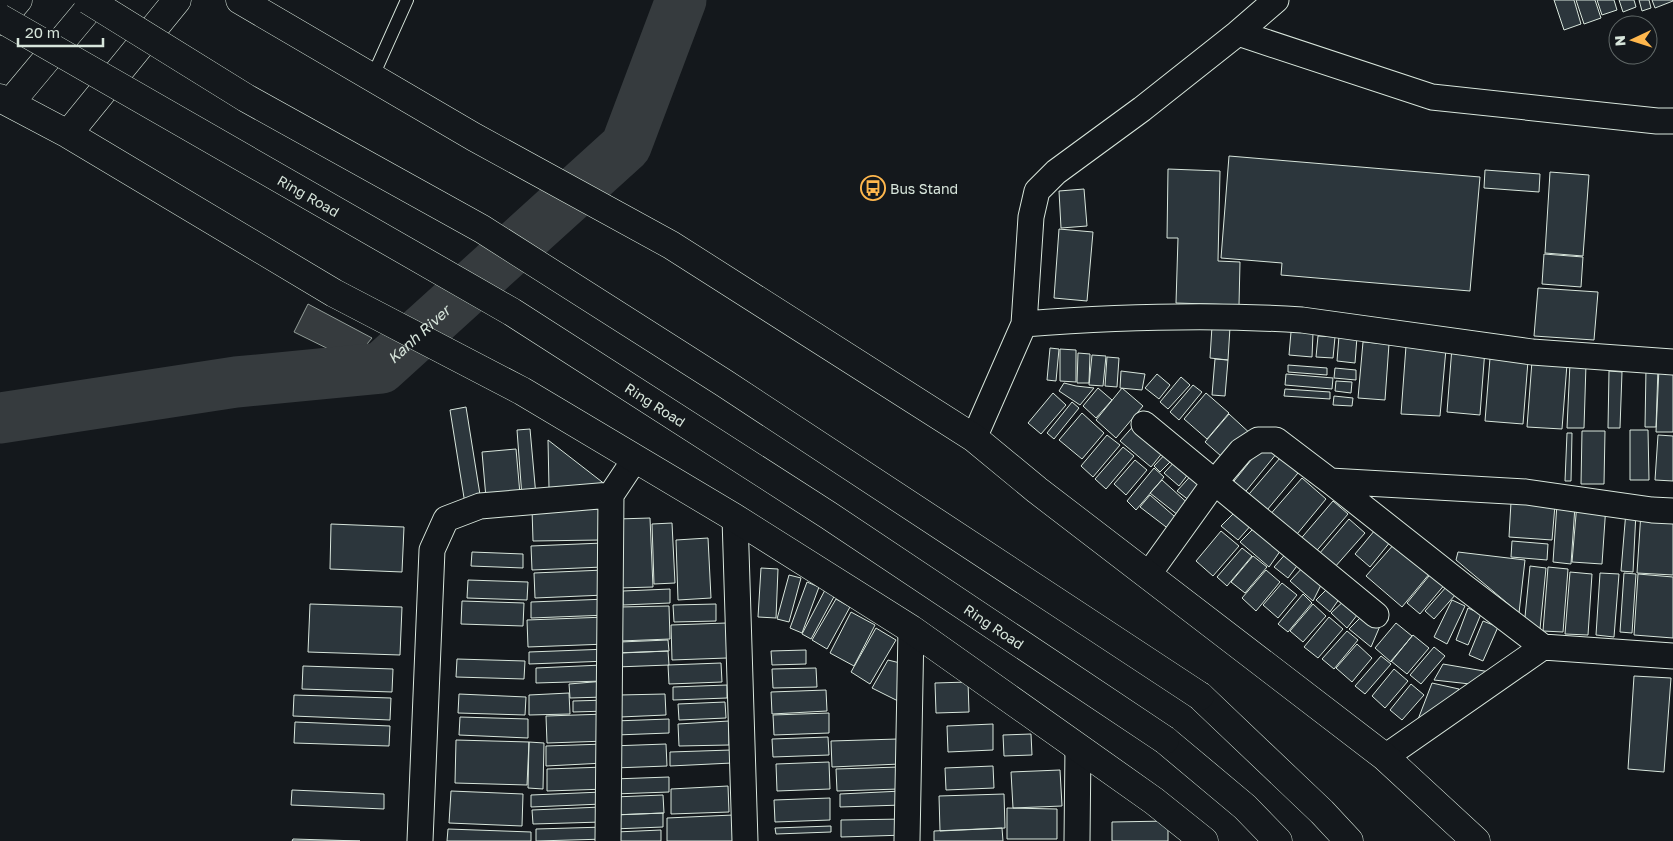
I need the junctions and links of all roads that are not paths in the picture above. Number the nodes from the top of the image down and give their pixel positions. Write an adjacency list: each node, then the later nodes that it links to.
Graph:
1 (18, 0): 8 (main road)
2 (88, 0): 38 (main road, bridge)
3 (96, 0): 11 (main road)
4 (177, 0): 13 (main road)
5 (240, 0): 10 (main road)
6 (407, 0): 10 (lane)
7 (1276, 0): 9 (street)
8 (0, 20): 37 (main road, Ring Road, bridge)
9 (1238, 33): 12 (street); 14 (street)
10 (372, 78): 17 (main road)
11 (5, 101): 13 (main road)
12 (1673, 121)
13 (68, 134): 18 (main road)
14 (1024, 324): 15 (street); 17 (street)
15 (1673, 362)
16 (1144, 424): 20 (street)
17 (974, 438): 24 (main road)
18 (635, 459): 21 (street); 23 (main road)
19 (1330, 481): 20 (street); 22 (street); 27 (street)
20 (1214, 483): 24 (street); 25 (street)
21 (612, 495): 31 (street); 32 (street)
22 (1673, 511)
23 (735, 518): 26 (main road); 33 (street)
24 (1148, 575): 30 (main road)
25 (1376, 615)
26 (911, 629): 29 (main road); 34 (street)
27 (1543, 646): 28 (street); 30 (street)
28 (1673, 656)
29 (1078, 746): 35 (street); 36 (main road)
30 (1385, 757): 39 (main road)
31 (420, 841)
32 (608, 841)
33 (745, 841)
34 (907, 841)
35 (1077, 841)
36 (1204, 841)
37 (1278, 841)
38 (1349, 841)
39 (1476, 841)

